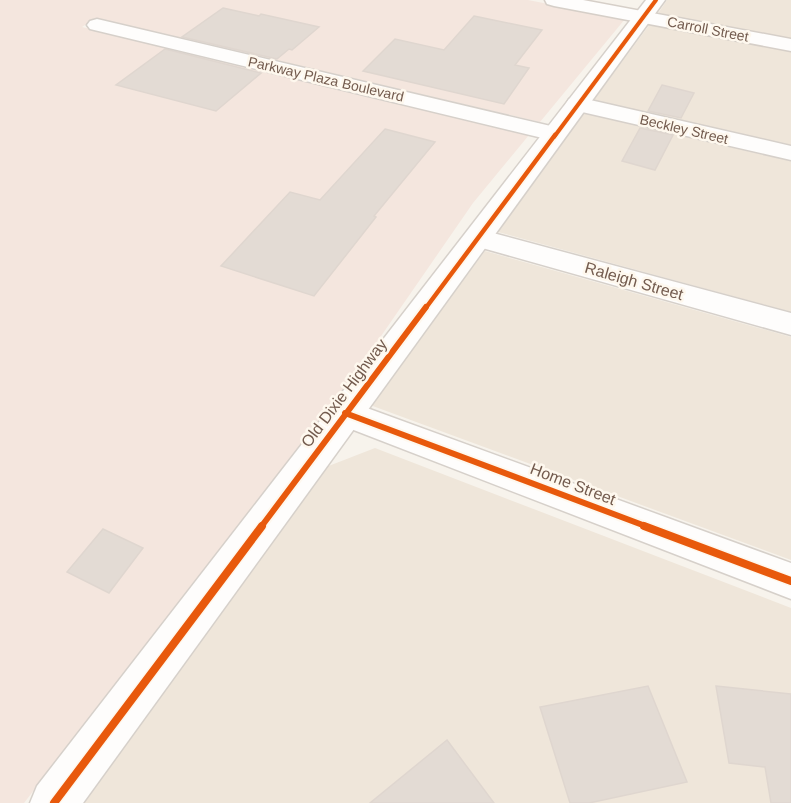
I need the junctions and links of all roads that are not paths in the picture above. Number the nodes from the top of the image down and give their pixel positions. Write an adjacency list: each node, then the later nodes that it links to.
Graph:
1 (554, 0): 3 (street, Carroll Street)
2 (656, 0): 3 (street, Old Dixie Highway)
3 (644, 17): 5 (street, Carroll Street); 6 (street, Old Dixie Highway)
4 (97, 25): 7 (street, Parkway Plaza Boulevard)
5 (791, 45)
6 (577, 104): 7 (street, Old Dixie Highway); 8 (street, Beckley Street)
7 (555, 134): 9 (street, Old Dixie Highway)
8 (791, 153)
9 (478, 237): 10 (street, Raleigh Street); 11 (street, Old Dixie Highway)
10 (791, 324)
11 (345, 413): 12 (street, Home Street); 13 (street, Old Dixie Highway)
12 (791, 581)
13 (54, 803)

